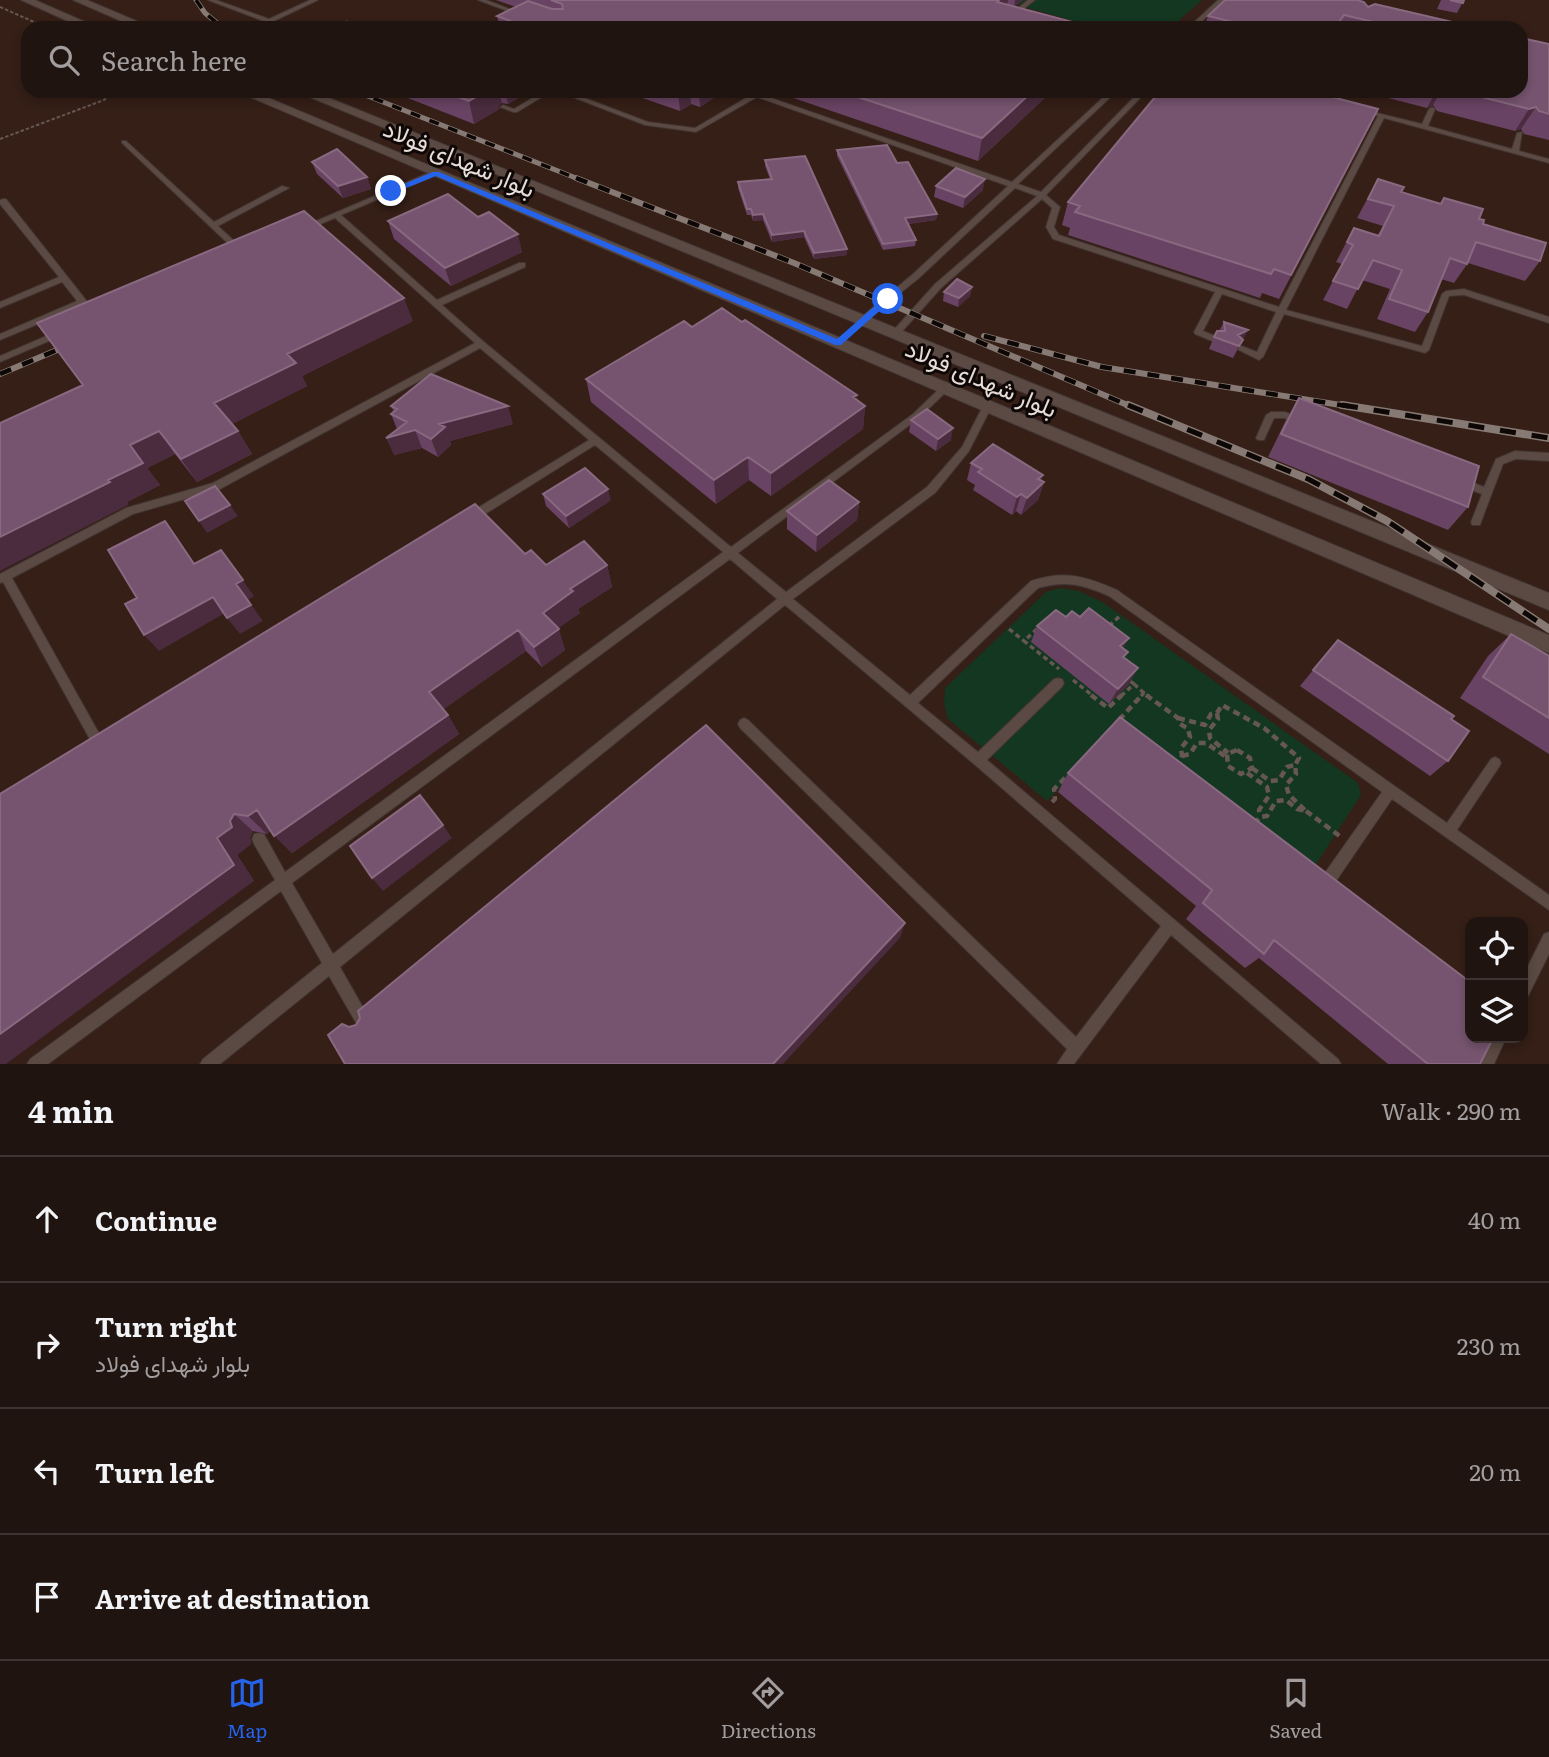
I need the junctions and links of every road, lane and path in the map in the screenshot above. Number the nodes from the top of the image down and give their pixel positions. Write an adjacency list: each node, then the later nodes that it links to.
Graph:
1 (26, 0): 14 (street)
2 (78, 0): 15 (street)
3 (211, 0): 16 (lane)
4 (315, 0): 16 (lane)
5 (481, 0): 11 (lane)
6 (1032, 0): 10 (lane)
7 (1222, 0): 17 (lane)
8 (0, 7): 13 (path)
9 (1004, 9): 10 (lane)
10 (1015, 13): 12 (lane)
11 (527, 16)
12 (1026, 16)
13 (32, 21)
14 (76, 21)
15 (129, 21)
16 (269, 21)
17 (1199, 21)
18 (107, 98): 33 (path)
19 (259, 98): 37 (street, بلوار شهدای فولاد)
20 (318, 98): 56 (street, بلوار شهدای فولاد)
21 (537, 98): 27 (lane)
22 (578, 98): 23 (lane)
23 (751, 98)
24 (765, 98): 38 (lane)
25 (1106, 98): 38 (lane)
26 (1137, 98): 40 (lane)
27 (503, 107)
28 (1432, 109): 31 (lane)
29 (1368, 111): 30 (lane)
30 (1382, 115): 31 (lane); 54 (lane)
31 (1424, 127): 35 (lane)
32 (1520, 133): 35 (lane)
33 (0, 139)
34 (124, 142): 43 (lane)
35 (1515, 152): 36 (lane)
36 (1549, 161)
37 (436, 173): 42 (lane); 62 (street, بلوار شهدای فولاد)
38 (1014, 184): 40 (lane); 56 (lane)
39 (285, 188): 43 (lane)
40 (1042, 194): 50 (lane); 59 (lane)
41 (0, 202): 49 (lane)
42 (335, 215): 44 (lane); 53 (lane)
43 (214, 225): 46 (lane)
44 (301, 229)
45 (256, 249): 46 (lane)
46 (244, 254): 47 (lane)
47 (232, 259)
48 (522, 265): 53 (lane)
49 (64, 278): 51 (lane); 52 (lane)
50 (1220, 290): 54 (lane); 61 (lane)
51 (83, 302): 57 (lane); 60 (lane)
52 (0, 304)
53 (436, 304): 63 (lane)
54 (1281, 311): 55 (lane); 64 (lane)
55 (1549, 320)
56 (862, 321): 59 (street, بلوار شهدای فولاد); 62 (street)
57 (83, 323)
58 (71, 328): 66 (lane)
59 (895, 334): 65 (street); 80 (street, بلوار شهدای فولاد)
60 (0, 337)
61 (1215, 339)
62 (838, 343): 65 (street, بلوار شهدای فولاد)
63 (481, 344): 71 (lane); 78 (lane)
64 (1239, 348)
65 (873, 358): 67 (street, بلوار شهدای فولاد)
66 (0, 359)
67 (945, 388): 68 (street, بلوار شهدای فولاد); 77 (lane)
68 (986, 406): 79 (lane); 84 (street, بلوار شهدای فولاد)
69 (1311, 425): 70 (lane)
70 (1261, 438)
71 (596, 440): 76 (lane); 77 (lane)
72 (1549, 457): 74 (lane)
73 (1450, 478): 74 (lane)
74 (1488, 492): 75 (lane)
75 (1476, 522)
76 (454, 528)
77 (730, 552): 79 (lane); 125 (lane)
78 (3, 577): 100 (lane)
79 (785, 598): 89 (lane); 130 (lane)
80 (1549, 602)
81 (1130, 606): 83 (path); 89 (lane); 115 (lane)
82 (1039, 627): 87 (path)
83 (1101, 635)
84 (1549, 644)
85 (1120, 674): 87 (path)
86 (1058, 683): 104 (lane)
87 (1134, 684): 88 (path)
88 (1144, 693): 90 (path); 91 (path)
89 (910, 703): 104 (lane)
90 (1178, 718): 93 (path); 95 (path)
91 (1117, 722)
92 (744, 724): 134 (lane)
93 (1192, 724): 94 (path); 95 (path)
94 (1207, 728): 98 (path); 106 (path)
95 (1188, 729): 96 (path)
96 (1190, 737): 99 (path); 103 (path)
97 (113, 740): 100 (lane)
98 (1208, 740): 99 (path); 102 (path)
99 (1197, 743): 103 (path)
100 (101, 748): 101 (lane)
101 (90, 755)
102 (1227, 755): 107 (path); 110 (path)
103 (1182, 756): 109 (path)
104 (978, 760): 119 (lane)
105 (1496, 763): 122 (lane)
106 (1295, 765): 111 (path); 113 (path)
107 (1252, 768): 110 (path); 112 (path)
108 (1072, 770): 119 (path)
109 (1185, 771)
110 (1247, 773): 114 (path)
111 (1279, 780): 112 (path); 113 (path)
112 (1270, 781): 114 (path)
113 (1286, 785): 117 (path)
114 (1267, 787): 116 (path)
115 (1391, 790): 122 (lane); 124 (lane)
116 (1269, 796): 118 (path); 121 (path)
117 (1287, 798): 118 (path); 124 (path)
118 (1276, 801): 121 (path)
119 (1041, 814): 128 (lane)
120 (1244, 816): 121 (path)
121 (1259, 817)
122 (1449, 831): 127 (lane)
123 (259, 839): 125 (lane)
124 (1352, 846): 126 (lane)
125 (283, 881): 130 (lane); 135 (lane)
126 (1327, 883)
127 (1549, 903)
128 (1170, 925): 134 (lane); 138 (lane)
129 (1549, 939): 131 (lane)
130 (332, 966): 132 (lane); 136 (lane)
131 (1528, 981)
132 (368, 1029)
133 (1496, 1043): 139 (lane)
134 (1077, 1049): 137 (lane)
135 (35, 1064)
136 (208, 1064)
137 (1065, 1064)
138 (1333, 1064)
139 (1486, 1064)

